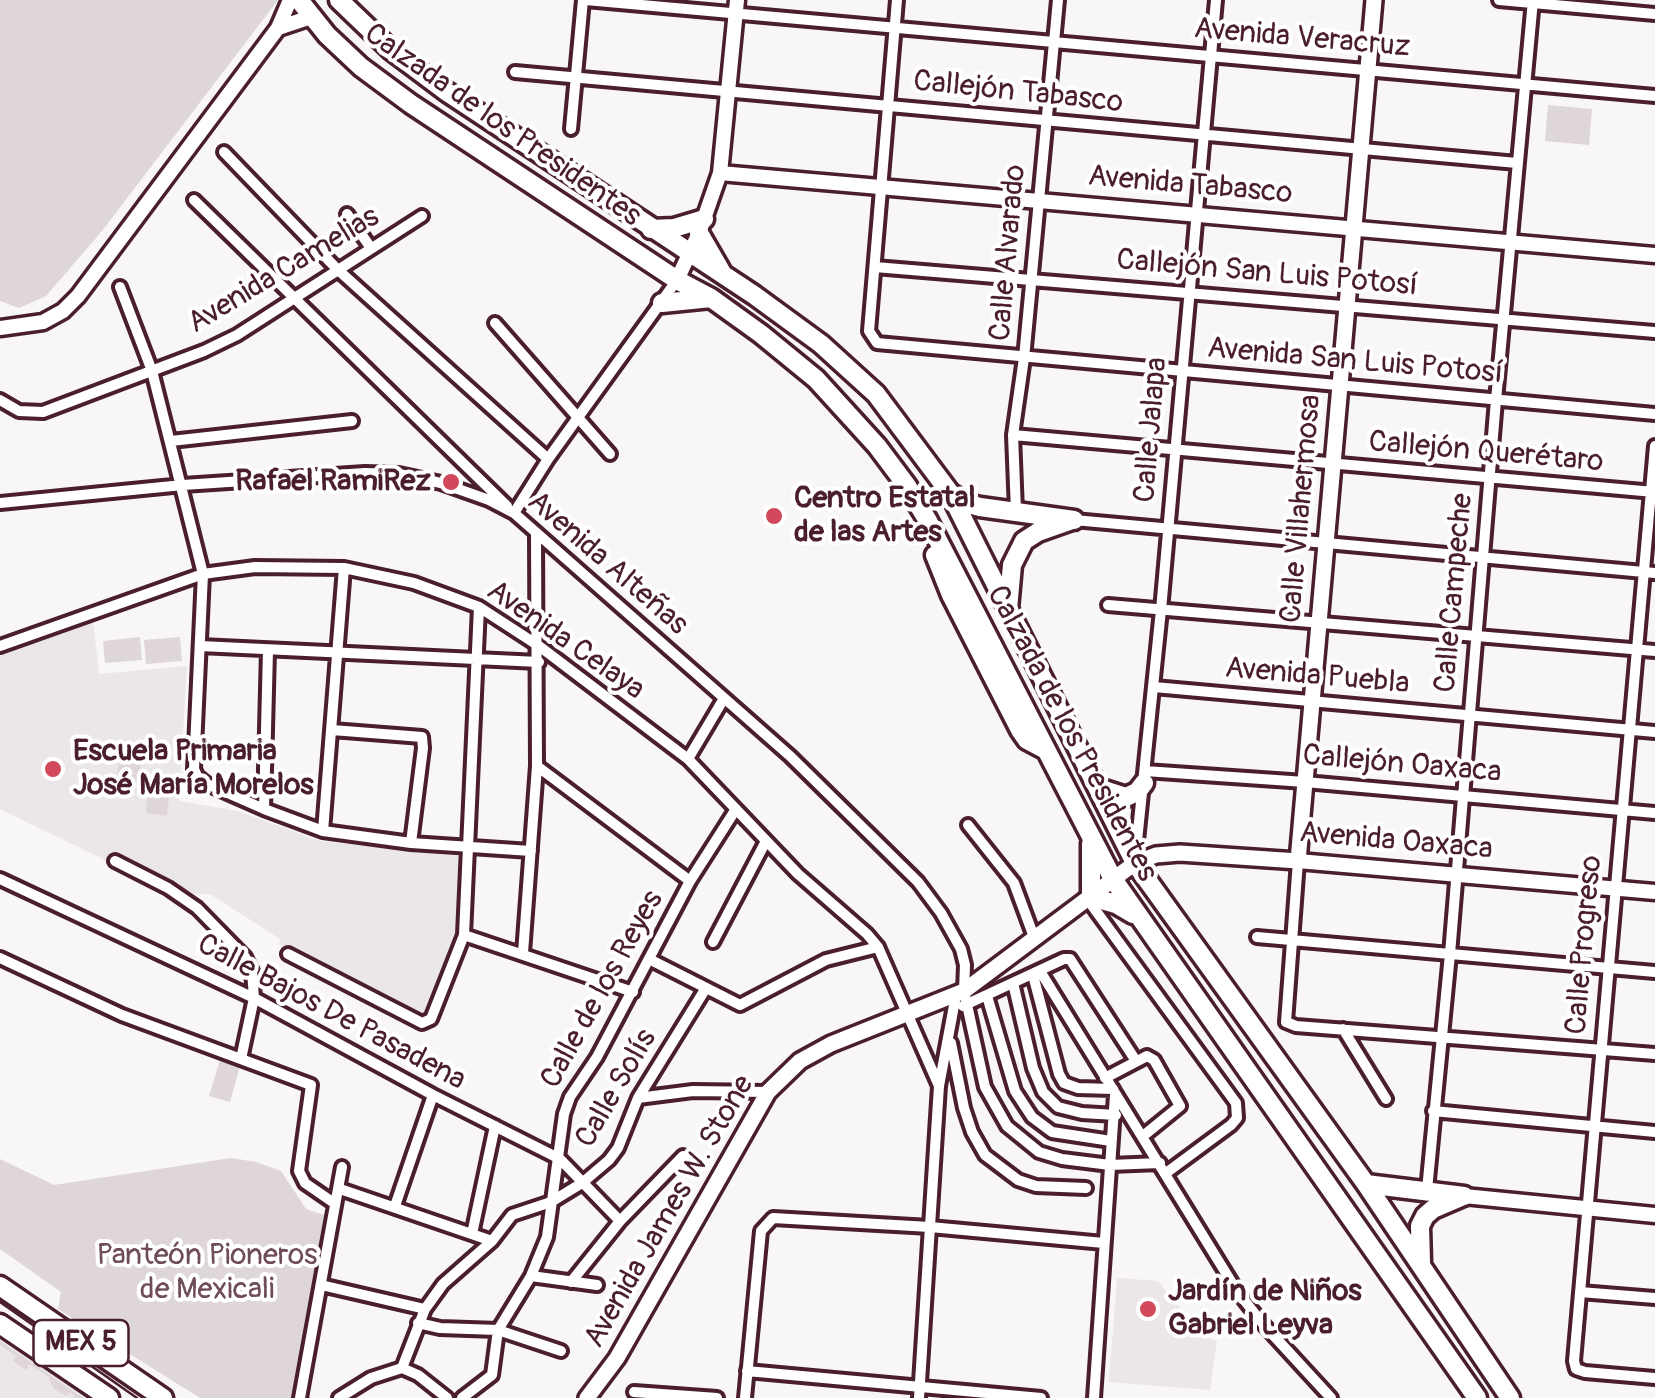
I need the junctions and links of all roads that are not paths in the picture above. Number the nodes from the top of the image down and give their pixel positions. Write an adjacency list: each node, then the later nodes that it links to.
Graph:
1 (290, 0): 15 (street)
2 (299, 0): 13 (main road, Calzada de los Presidentes)
3 (340, 0): 39 (main road, Calzada de los Presidentes)
4 (585, 0): 11 (street, Avenida Veracruz); 20 (street)
5 (897, 0): 14 (street)
6 (1058, 0): 16 (street, Calle Alvarado)
7 (1216, 0): 17 (street, Calle Jalapa)
8 (1374, 0): 18 (main road, Calle Villahermosa)
9 (1498, 0): 10 (street)
10 (1533, 2): 12 (street); 21 (street, Calle Campeche)
11 (736, 6): 14 (street, Avenida Veracruz); 22 (street)
12 (1655, 14)
13 (311, 17): 15 (street); 48 (main road, Calzada de los Presidentes)
14 (894, 26): 16 (street, Avenida Veracruz); 24 (street)
15 (278, 28): 58 (street)
16 (1054, 42): 17 (street, Avenida Veracruz); 25 (street, Calle Alvarado)
17 (1210, 56): 18 (street, Avenida Veracruz); 27 (street, Calle Jalapa)
18 (1368, 70): 21 (street, Avenida Veracruz); 28 (main road, Calle Villahermosa)
19 (515, 72): 20 (street, Callejón Tabasco)
20 (576, 78): 22 (street, Callejón Tabasco); 26 (street)
21 (1525, 84): 23 (street, Avenida Veracruz); 30 (street, Calle Campeche)
22 (729, 91): 24 (street, Callejón Tabasco); 31 (street)
23 (1655, 96)
24 (886, 105): 25 (street, Callejón Tabasco); 32 (street)
25 (1046, 121): 27 (street, Callejón Tabasco); 34 (street, Calle Alvarado)
26 (571, 129)
27 (1202, 136): 28 (street, Callejón Tabasco); 36 (street, Calle Jalapa)
28 (1361, 150): 30 (street, Callejón Tabasco); 40 (main road, Calle Villahermosa)
29 (224, 152): 46 (street)
30 (1517, 164): 41 (street, Calle Campeche)
31 (720, 173): 32 (street, Avenida Tabasco); 38 (street)
32 (880, 186): 34 (street, Avenida Tabasco); 45 (street)
33 (194, 200): 52 (street)
34 (1039, 202): 36 (street, Avenida Tabasco); 49 (street, Calle Alvarado)
35 (347, 214): 42 (street)
36 (1196, 214): 40 (street, Avenida Tabasco); 51 (street, Calle Jalapa)
37 (422, 216): 42 (street, Avenida Camelias)
38 (702, 226): 39 (main road); 43 (street); 47 (main road)
39 (651, 228): 43 (main road, Calzada de los Presidentes)
40 (1354, 228): 41 (street, Avenida Tabasco); 55 (main road, Calle Villahermosa)
41 (1511, 241): 44 (street, Avenida Tabasco); 56 (street, Calle Campeche)
42 (371, 248): 46 (street, Avenida Camelias)
43 (690, 254): 47 (main road, Calzada de los Presidentes); 48 (street)
44 (1655, 255)
45 (875, 267): 49 (street, Callejón San Luis Potosí); 60 (street, Avenida San Luis Potosí)
46 (337, 269): 52 (street, Avenida Camelias); 74 (street)
47 (724, 276): 79 (main road, Calzada de los Presidentes)
48 (677, 280): 53 (main road, Calzada de los Presidentes); 54 (street)
49 (1032, 280): 51 (street, Callejón San Luis Potosí); 60 (street, Calle Alvarado)
50 (120, 287): 61 (street)
51 (1188, 292): 55 (street, Callejón San Luis Potosí); 62 (street, Calle Jalapa)
52 (294, 298): 61 (street, Avenida Camelias); 82 (street)
53 (711, 298): 54 (main road); 125 (main road, Calzada de los Presidentes)
54 (662, 303): 67 (street)
55 (1346, 306): 56 (street, Callejón San Luis Potosí); 63 (main road, Calle Villahermosa)
56 (1503, 318): 59 (street, Callejón San Luis Potosí); 65 (street, Calle Campeche)
57 (495, 323): 67 (street)
58 (0, 328)
59 (1655, 332)
60 (1024, 358): 62 (street, Avenida San Luis Potosí); 69 (street, Calle Alvarado)
61 (152, 371): 64 (street, Avenida Camelias); 70 (street)
62 (1181, 372): 63 (street, Avenida San Luis Potosí); 72 (street, Calle Jalapa)
63 (1340, 386): 65 (street, Avenida San Luis Potosí); 75 (main road, Calle Villahermosa)
64 (0, 400)
65 (1496, 400): 66 (street, Avenida San Luis Potosí); 76 (street, Calle Campeche)
66 (1655, 414)
67 (578, 418): 73 (street); 74 (street)
68 (352, 421): 70 (street)
69 (1013, 435): 72 (street, Callejón Querétaro); 81 (street, Calle Alvarado)
70 (171, 441): 77 (street)
71 (1655, 446): 78 (street, Calle Progreso)
72 (1175, 451): 75 (street, Callejón Querétaro); 84 (street, Calle Jalapa)
73 (610, 454)
74 (548, 459): 82 (street)
75 (1332, 465): 76 (street, Callejón Querétaro); 86 (main road, Calle Villahermosa)
76 (1490, 478): 78 (street, Callejón Querétaro); 87 (street, Calle Campeche)
77 (183, 485): 80 (street, Avenida Alteñas); 82 (street, Avenida Alteñas); 90 (street)
78 (1653, 492): 89 (street, Calle Progreso)
79 (950, 493): 81 (main road); 93 (main road, Calzada de los Presidentes)
80 (0, 503)
81 (1016, 512): 83 (main road)
82 (514, 513): 85 (street, Avenida Alteñas)
83 (1074, 520): 84 (street); 93 (main road)
84 (1169, 530): 86 (street); 94 (street, Calle Jalapa)
85 (536, 534): 99 (street); 107 (street, Avenida Alteñas)
86 (1326, 544): 87 (street); 95 (main road, Calle Villahermosa)
87 (1482, 557): 89 (street); 96 (street, Calle Campeche)
88 (344, 568): 90 (street, Avenida Celaya); 92 (street, Avenida Celaya); 103 (street)
89 (1649, 572): 101 (street, Calle Progreso)
90 (203, 574): 97 (street, Avenida Celaya); 98 (street)
91 (1108, 605): 94 (street)
92 (479, 607): 99 (street, Avenida Celaya); 104 (street)
93 (1008, 610): 117 (main road, Calzada de los Presidentes)
94 (1161, 610): 95 (street); 106 (street, Calle Jalapa)
95 (1319, 624): 96 (street); 108 (main road, Calle Villahermosa)
96 (1477, 638): 101 (street); 109 (street, Calle Campeche)
97 (0, 646)
98 (200, 646): 100 (street); 119 (street)
99 (539, 646): 105 (street); 113 (street, Avenida Celaya)
100 (268, 650): 103 (street); 119 (street)
101 (1636, 650): 102 (street); 111 (street, Calle Progreso)
102 (1655, 651)
103 (337, 654): 104 (street); 110 (street)
104 (479, 658): 105 (street); 128 (street)
105 (539, 662): 114 (street)
106 (1154, 687): 108 (street, Avenida Puebla); 115 (street, Calle Jalapa)
107 (723, 700): 113 (street); 160 (street, Avenida Alteñas)
108 (1312, 701): 109 (street, Avenida Puebla); 116 (main road, Calle Villahermosa)
109 (1470, 715): 111 (street, Avenida Puebla); 118 (street, Calle Campeche)
110 (332, 730): 124 (street); 127 (street)
111 (1630, 730): 112 (street, Avenida Puebla); 121 (street, Calle Progreso)
112 (1655, 732)
113 (688, 760): 120 (street, Avenida Celaya)
114 (537, 766): 129 (street); 136 (street)
115 (1144, 777): 116 (street, Callejón Oaxaca); 117 (main road); 132 (street, Calle Jalapa)
116 (1306, 782): 118 (street, Callejón Oaxaca); 131 (main road, Calle Villahermosa)
117 (1098, 788): 132 (main road, Calzada de los Presidentes)
118 (1464, 796): 121 (street, Callejón Oaxaca); 133 (street, Calle Campeche)
119 (264, 809): 124 (street)
120 (736, 809): 126 (street, Avenida Celaya); 136 (street, Calle de los Reyes)
121 (1622, 810): 122 (street, Callejón Oaxaca); 137 (street, Calle Progreso)
122 (1655, 814)
123 (968, 824): 142 (street)
124 (323, 831): 127 (street)
125 (1091, 837): 134 (main road, Calzada de los Presidentes); 139 (main road)
126 (766, 841): 145 (street); 146 (street, Avenida Celaya)
127 (411, 843): 128 (street)
128 (468, 846): 129 (street); 141 (street)
129 (531, 851): 147 (street)
130 (115, 861): 159 (street)
131 (1298, 861): 132 (main road, Avenida Oaxaca); 133 (street, Avenida Oaxaca); 144 (street, Calle Villahermosa)
132 (1134, 863): 134 (main road, Avenida James W. Stone); 190 (main road, Calzada de los Presidentes)
133 (1457, 874): 137 (street, Avenida Oaxaca); 149 (street, Calle Campeche)
134 (1113, 878): 139 (main road, Avenida James W. Stone); 140 (main road, Calzada de los Presidentes)
135 (0, 879): 159 (street, Calle Bajos De Pasadena)
136 (690, 882): 151 (street, Calle de los Reyes)
137 (1615, 888): 138 (street, Avenida Oaxaca); 152 (street, Calle Progreso)
138 (1655, 892)
139 (1090, 898): 140 (main road); 142 (main road, Avenida James W. Stone); 188 (street)
140 (1138, 916): 235 (main road, Calzada de los Presidentes)
141 (464, 935): 147 (street); 148 (street)
142 (1034, 937): 160 (main road, Avenida James W. Stone)
143 (1257, 938): 144 (street)
144 (1292, 940): 149 (street); 162 (street, Calle Villahermosa)
145 (713, 942)
146 (878, 947): 156 (street); 161 (street, Avenida Celaya)
147 (523, 952): 157 (street)
148 (288, 954)
149 (1450, 954): 152 (street); 163 (street, Calle Campeche)
150 (0, 958): 167 (street)
151 (649, 959): 156 (street); 157 (street, Calle de los Reyes)
152 (1608, 968): 153 (street); 165 (street, Calle Progreso)
153 (1655, 972)
154 (1036, 973): 155 (street); 168 (street); 169 (street); 171 (street)
155 (1013, 984): 158 (street); 178 (street)
156 (706, 988): 174 (street, Calle Solís)
157 (633, 992): 185 (street, Calle de los Reyes)
158 (987, 996): 160 (street); 183 (street)
159 (254, 998): 167 (street); 173 (street, Calle Bajos De Pasadena)
160 (960, 1000): 161 (main road, Avenida James W. Stone); 164 (street); 186 (street)
161 (907, 1012): 170 (street, Avenida Celaya); 172 (main road, Avenida James W. Stone)
162 (1343, 1029): 163 (street); 175 (street)
163 (1442, 1036): 165 (street); 177 (street, Calle Campeche)
164 (950, 1037): 170 (street); 191 (street)
165 (1600, 1049): 166 (street); 180 (street, Calle Progreso)
166 (1655, 1054)
167 (241, 1059): 196 (street)
168 (1136, 1061): 169 (street); 182 (street)
169 (1105, 1078): 171 (street)
170 (939, 1086): 201 (street)
171 (1114, 1091): 176 (street); 178 (street)
172 (768, 1092): 174 (street); 229 (main road, Avenida James W. Stone)
173 (433, 1095): 179 (street, Calle Bajos De Pasadena); 197 (street)
174 (638, 1098): 189 (street, Calle Solís)
175 (1386, 1099)
176 (1126, 1111): 178 (street); 182 (street)
177 (1433, 1111): 180 (street); 193 (street, Calle Campeche)
178 (1112, 1116): 183 (street)
179 (495, 1126): 185 (street, Calle Bajos De Pasadena); 202 (street)
180 (1595, 1126): 181 (street); 198 (street, Calle Progreso)
181 (1655, 1132)
182 (1142, 1136): 188 (street)
183 (1110, 1140): 186 (street)
184 (683, 1156): 200 (street)
185 (560, 1159): 189 (street, Calle Bajos De Pasadena); 195 (street, Calle de los Reyes)
186 (1110, 1165): 188 (street); 204 (street)
187 (342, 1167): 192 (street)
188 (1163, 1168): 234 (street)
189 (582, 1183): 195 (street, Calle Solís); 200 (street, Calle Bajos De Pasadena)
190 (1366, 1184): 193 (main road); 205 (main road, Calzada de los Presidentes)
191 (1086, 1188)
192 (340, 1190): 196 (street); 197 (street)
193 (1426, 1190): 194 (main road)
194 (1464, 1196): 198 (street); 205 (main road)
195 (551, 1202): 203 (street, Calle Solís); 206 (street, Calle de los Reyes)
196 (334, 1204): 208 (street)
197 (395, 1206): 202 (street)
198 (1588, 1209): 199 (street); 211 (street, Calle Progreso)
199 (1655, 1214)
200 (620, 1220): 207 (street)
201 (930, 1227): 204 (street); 219 (street); 222 (street)
202 (472, 1234): 203 (street)
203 (492, 1241): 213 (street, Calle Solís)
204 (1104, 1243): 233 (street)
205 (1421, 1262): 236 (main road, Calzada de los Presidentes)
206 (531, 1276): 207 (street); 216 (street, Calle de los Reyes)
207 (571, 1282): 209 (street)
208 (321, 1284): 213 (street); 225 (street)
209 (597, 1284)
210 (0, 1286): 224 (main road, MEX 5)
211 (1580, 1292): 212 (street); 220 (street, Calle Progreso)
212 (1655, 1298)
213 (424, 1309): 214 (street, Calle Solís)
214 (418, 1323): 216 (street); 218 (street, Calle Solís)
215 (0, 1324): 223 (main road, MEX 5)
216 (498, 1330): 217 (street); 228 (street, Calle de los Reyes)
217 (561, 1351)
218 (402, 1368): 226 (street); 227 (street)
219 (747, 1371): 222 (street); 231 (street)
220 (1655, 1378)
221 (634, 1392): 230 (street)
222 (920, 1393): 232 (street)
223 (109, 1398)
224 (163, 1398)
225 (300, 1398)
226 (339, 1398)
227 (448, 1398)
228 (462, 1398)
229 (587, 1398)
230 (716, 1398)
231 (745, 1398)
232 (1041, 1398)
233 (1094, 1398)
234 (1332, 1398)
235 (1477, 1398)
236 (1510, 1398)

